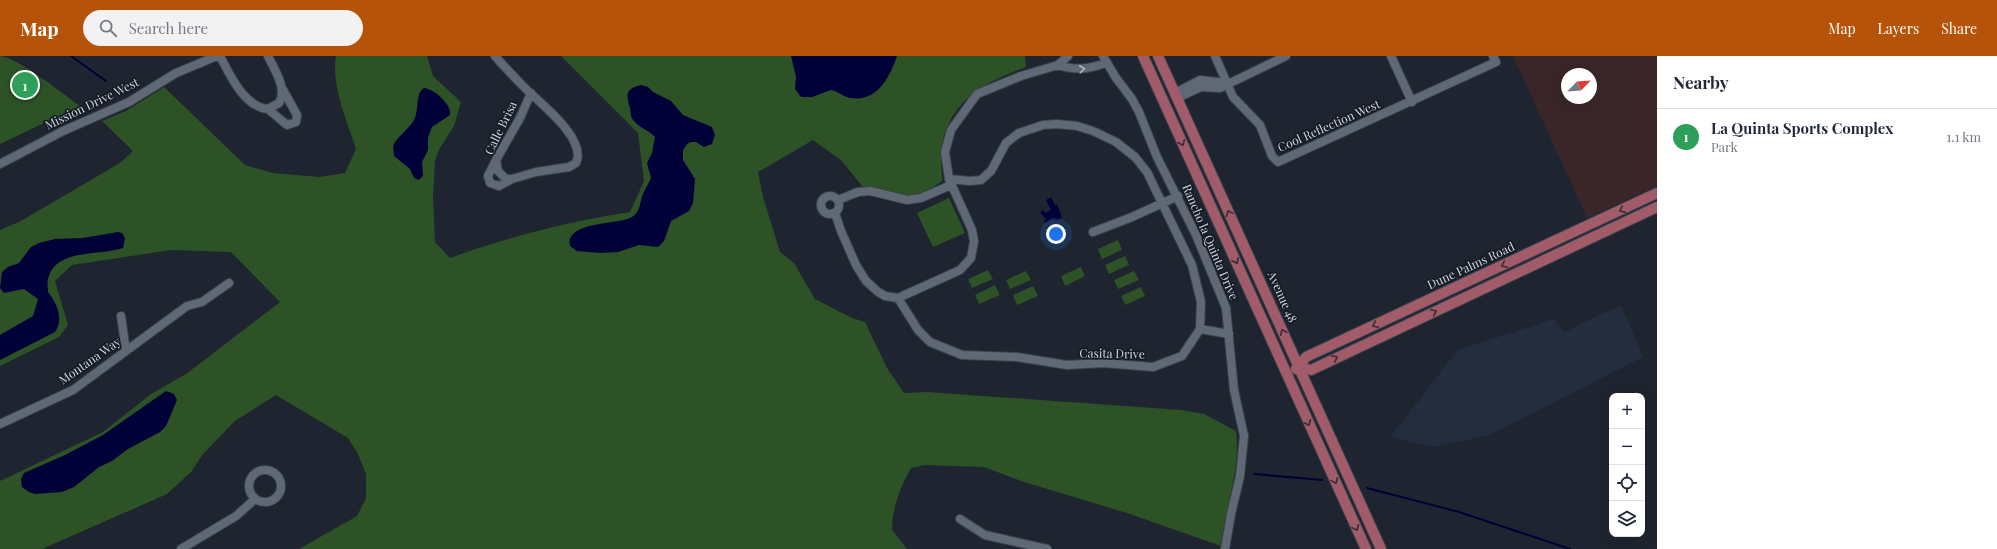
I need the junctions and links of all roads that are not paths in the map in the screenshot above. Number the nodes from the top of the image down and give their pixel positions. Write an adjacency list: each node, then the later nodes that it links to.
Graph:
1 (219, 56): 19 (street); 22 (street, Mission Drive West)
2 (268, 56): 15 (street)
3 (495, 56): 16 (street, Calle Brisa)
4 (1068, 56): 13 (street)
5 (1144, 56): 20 (main road)
6 (1150, 56): 17 (main road)
7 (1158, 56): 17 (main road, Avenue 48)
8 (1215, 56): 14 (street, Cool Reflection West)
9 (1286, 56): 14 (street)
10 (1391, 56): 18 (street)
11 (1493, 56): 18 (street, Cool Reflection West)
12 (1105, 59): 13 (street, one-way to 12); 26 (street, Rancho la Quinta Drive)
13 (1058, 65): 24 (street)
14 (1227, 83): 17 (street); 18 (street, Cool Reflection West)
15 (280, 86): 19 (street); 19 (street)
16 (531, 93): 21 (street, Calle Brisa); 23 (street, Calle Brisa)
17 (1175, 96): 20 (main road); 44 (main road, Avenue 48, one-way to 17)
18 (1412, 102)
19 (268, 109)
20 (1175, 126): 45 (main road, one-way to 45)
21 (496, 160): 23 (street, Calle Brisa); 23 (street)
22 (0, 164)
23 (512, 180)
24 (950, 182): 27 (street); 28 (street); 36 (street)
25 (1657, 193): 31 (main road, Dune Palms Road, one-way to 31)
26 (1178, 196): 28 (street); 42 (street, Rancho la Quinta Drive)
27 (838, 200): 30 (street); 30 (street)
28 (1162, 203): 32 (street); 41 (street)
29 (1657, 207): 33 (main road, Dune Palms Road)
30 (835, 213): 36 (street)
31 (1587, 226): 33 (main road); 34 (main road, Dune Palms Road, one-way to 34)
32 (1093, 232)
33 (1564, 251): 38 (main road, Dune Palms Road)
34 (1482, 275): 37 (main road, Dune Palms Road); 38 (main road)
35 (229, 283): 43 (street, Montana Way)
36 (898, 298): 41 (street, Casita Drive)
37 (1427, 301): 40 (main road); 44 (main road, Dune Palms Road, one-way to 44)
38 (1456, 301): 40 (main road, Dune Palms Road, one-way to 38)
39 (120, 316): 43 (street)
40 (1399, 328): 44 (main road, Dune Palms Road, one-way to 40)
41 (1200, 329): 42 (street)
42 (1229, 334): 51 (street, Rancho la Quinta Drive)
43 (126, 351): 46 (street, Montana Way)
44 (1299, 367): 45 (main road, Dune Palms Road); 53 (main road, Avenue 48)
45 (1287, 373): 52 (main road, one-way to 52)
46 (0, 424)
47 (255, 499): 47 (street); 49 (street)
48 (960, 519): 50 (street)
49 (181, 549)
50 (1047, 549)
51 (1225, 549)
52 (1366, 549)
53 (1381, 549)

